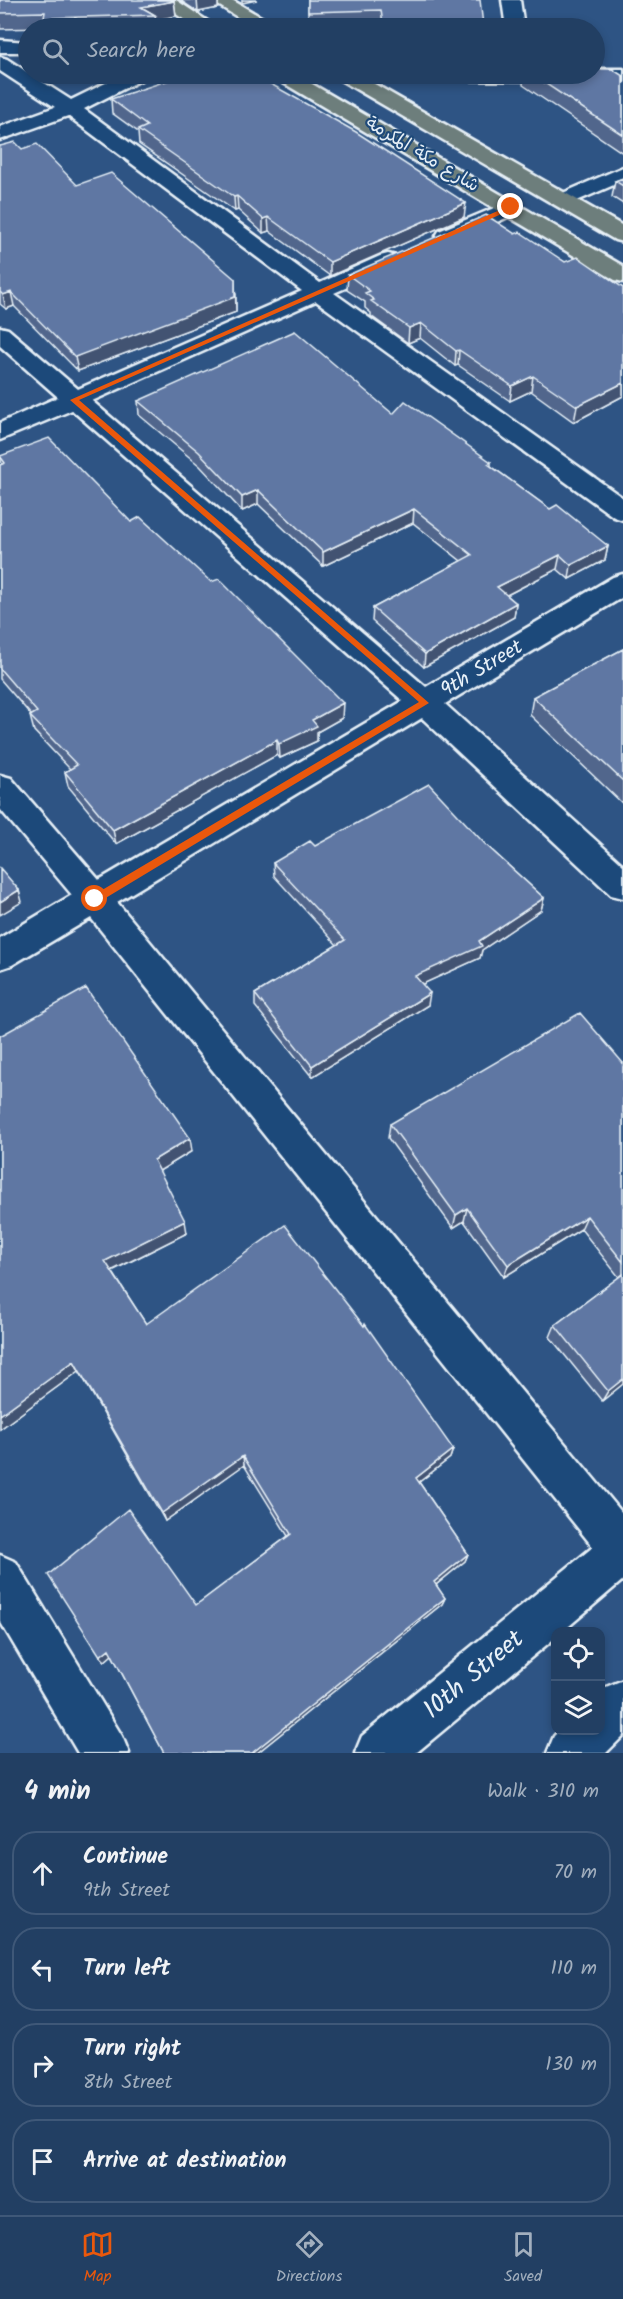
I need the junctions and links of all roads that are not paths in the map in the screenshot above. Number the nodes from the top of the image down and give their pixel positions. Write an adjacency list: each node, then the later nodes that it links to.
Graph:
1 (164, 0): 4 (main road)
2 (219, 0): 5 (main road)
3 (512, 0): 6 (street)
4 (193, 18)
5 (250, 18)
6 (514, 18)
7 (0, 46): 8 (street)
8 (18, 47)
9 (18, 60): 10 (street)
10 (0, 61): 11 (street)
11 (18, 73)
12 (605, 75): 13 (street)
13 (623, 75)
14 (34, 84): 18 (street)
15 (118, 84): 18 (street)
16 (299, 84): 22 (main road, شارع مكة المكرمة)
17 (362, 84): 21 (main road, شارع مكة المكرمة)
18 (70, 108): 19 (street); 27 (street)
19 (0, 134)
20 (623, 173): 21 (street)
21 (563, 200): 23 (main road, شارع مكة المكرمة)
22 (511, 207): 24 (street); 26 (main road, شارع مكة المكرمة)
23 (623, 235)
24 (425, 245)
25 (404, 254): 27 (street)
26 (623, 275)
27 (318, 292): 29 (street); 31 (street)
28 (0, 334): 29 (street)
29 (74, 400): 30 (street); 33 (street)
30 (0, 432)
31 (623, 511)
32 (623, 584): 33 (street, 9th Street)
33 (425, 703): 35 (street); 36 (street, 9th Street)
34 (0, 787): 36 (street)
35 (623, 885)
36 (95, 899): 37 (street, 9th Street); 38 (street)
37 (0, 955)
38 (623, 1550): 44 (street, 10th Street)
39 (0, 1578): 43 (street)
40 (623, 1704): 41 (street)
41 (605, 1720)
42 (591, 1735): 45 (street)
43 (105, 1753)
44 (379, 1753)
45 (571, 1753)

